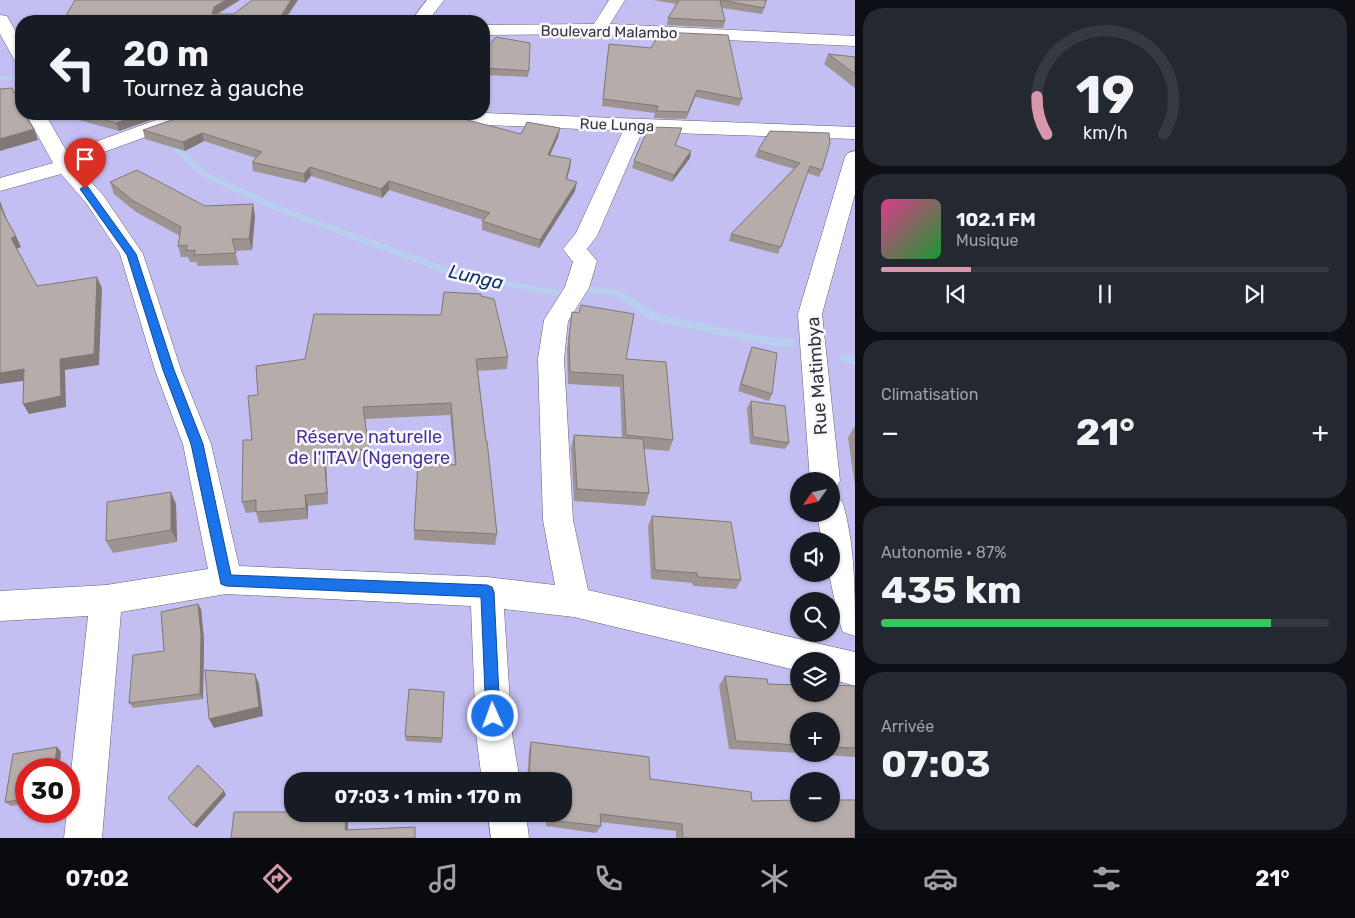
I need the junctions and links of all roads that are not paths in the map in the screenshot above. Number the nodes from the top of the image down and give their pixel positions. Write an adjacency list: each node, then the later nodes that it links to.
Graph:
1 (436, 0): 3 (street)
2 (617, 0): 7 (street)
3 (424, 15)
4 (1, 20): 5 (street); 9 (street)
5 (15, 21)
6 (490, 30): 7 (street, Boulevard Malambo)
7 (599, 30): 8 (street, Boulevard Malambo)
8 (855, 41)
9 (15, 46)
10 (490, 119): 13 (street, Rue Lunga)
11 (39, 120): 16 (street)
12 (171, 120): 16 (street)
13 (635, 126): 14 (street, Rue Lunga); 23 (street)
14 (855, 133)
15 (855, 157): 18 (street, Rue Matimbya)
16 (65, 166): 17 (street); 20 (street)
17 (0, 185)
18 (824, 472)
19 (834, 522): 25 (street)
20 (226, 580): 21 (street); 22 (street)
21 (487, 592): 23 (street); 29 (street)
22 (106, 600): 24 (street); 31 (street)
23 (574, 602): 26 (street)
24 (0, 606)
25 (855, 621)
26 (790, 653)
27 (840, 665): 28 (street)
28 (855, 669)
29 (500, 772)
30 (507, 822): 32 (street)
31 (83, 838)
32 (510, 838)

